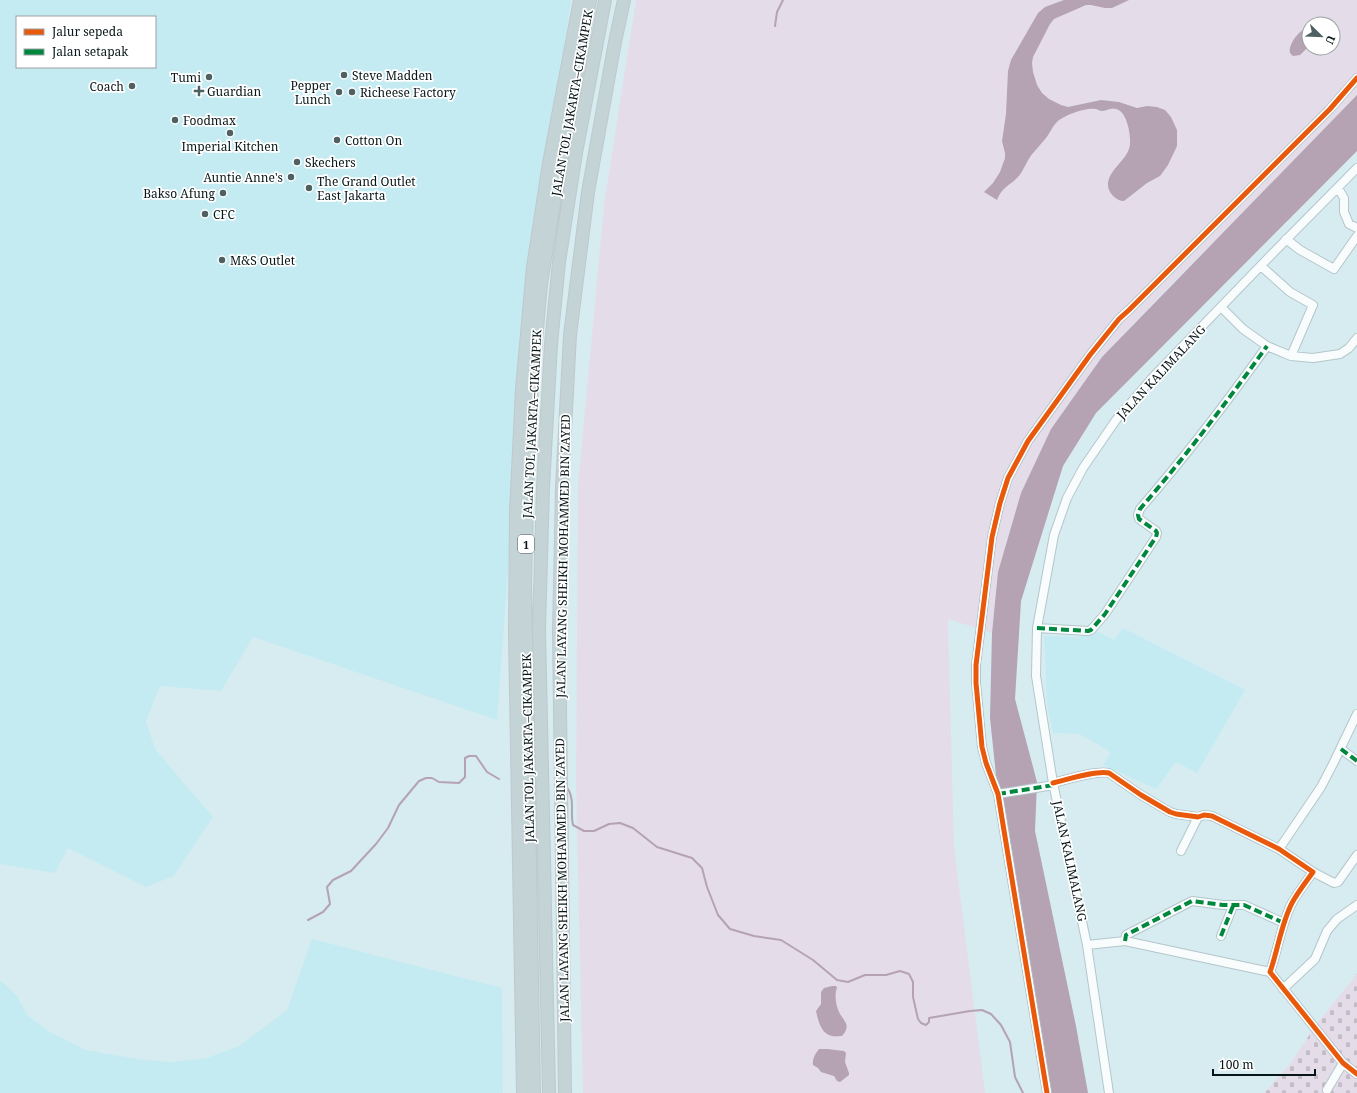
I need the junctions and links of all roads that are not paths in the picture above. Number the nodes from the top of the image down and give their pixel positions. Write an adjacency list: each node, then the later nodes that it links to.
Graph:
1 (580, 0): 38 (highway, 1)
2 (590, 0): 39 (highway, JALAN TOL JAKARTA–CIKAMPEK / 1)
3 (605, 0): 40 (highway, JALAN TOL JAKARTA–CIKAMPEK / 1)
4 (624, 0): 41 (highway, JALAN LAYANG SHEIKH MOHAMMED BIN ZAYED)
5 (1357, 78): 21 (street)
6 (1357, 168): 7 (street, JALAN KALIMALANG)
7 (1338, 188): 8 (street); 10 (street, JALAN KALIMALANG)
8 (1357, 228)
9 (1357, 236): 10 (street)
10 (1286, 239): 11 (street, JALAN KALIMALANG)
11 (1261, 266): 12 (street, JALAN KALIMALANG); 15 (street)
12 (1221, 307): 14 (street); 16 (street, JALAN KALIMALANG)
13 (1357, 338): 15 (street)
14 (1267, 346): 15 (street); 16 (street)
15 (1291, 356)
16 (1037, 628): 20 (street, JALAN KALIMALANG)
17 (1357, 714): 18 (street)
18 (1341, 749): 19 (street); 23 (street)
19 (1357, 761)
20 (1051, 785): 21 (street); 22 (street); 32 (street, JALAN KALIMALANG)
21 (1002, 794): 42 (street)
22 (1198, 817): 23 (street); 24 (street)
23 (1279, 849): 26 (street)
24 (1181, 851)
25 (1357, 855): 26 (street)
26 (1313, 872): 29 (street)
27 (1357, 905): 34 (street)
28 (1233, 906): 29 (street); 30 (street); 31 (street)
29 (1284, 923): 33 (street)
30 (1221, 936)
31 (1125, 941): 32 (street); 33 (street)
32 (1088, 946): 43 (street, JALAN KALIMALANG)
33 (1270, 972): 34 (street)
34 (1283, 990): 35 (street)
35 (1343, 1063): 36 (street); 37 (street)
36 (1357, 1074)
37 (1327, 1090)
38 (523, 1093)
39 (534, 1093)
40 (549, 1093)
41 (565, 1093)
42 (1047, 1093)
43 (1109, 1093)

